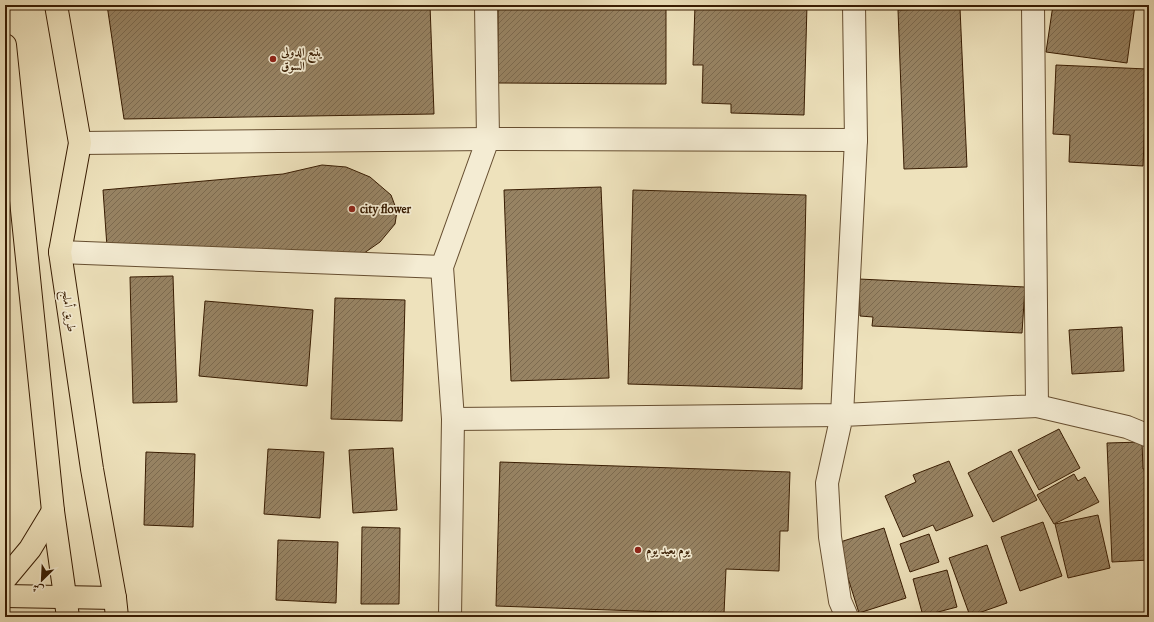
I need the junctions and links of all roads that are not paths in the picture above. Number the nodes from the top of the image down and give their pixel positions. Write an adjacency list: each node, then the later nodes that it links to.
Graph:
1 (56, 5): 8 (main road, طريق أملج)
2 (486, 5): 6 (street)
3 (854, 5): 7 (street)
4 (1033, 5): 11 (street)
5 (5, 45): 15 (main road)
6 (488, 139): 7 (street); 8 (street); 10 (street)
7 (856, 140): 12 (street)
8 (80, 143): 9 (main road, طريق أملج)
9 (60, 252): 10 (street); 19 (main road, طريق أملج)
10 (442, 267): 13 (street)
11 (1037, 406): 12 (street); 14 (street)
12 (842, 416): 13 (street); 21 (street)
13 (453, 419): 20 (street)
14 (1149, 436)
15 (53, 511): 16 (main road); 18 (main road)
16 (5, 579)
17 (5, 596): 18 (main road)
18 (67, 608): 19 (main road)
19 (116, 608)
20 (450, 617)
21 (847, 617)

